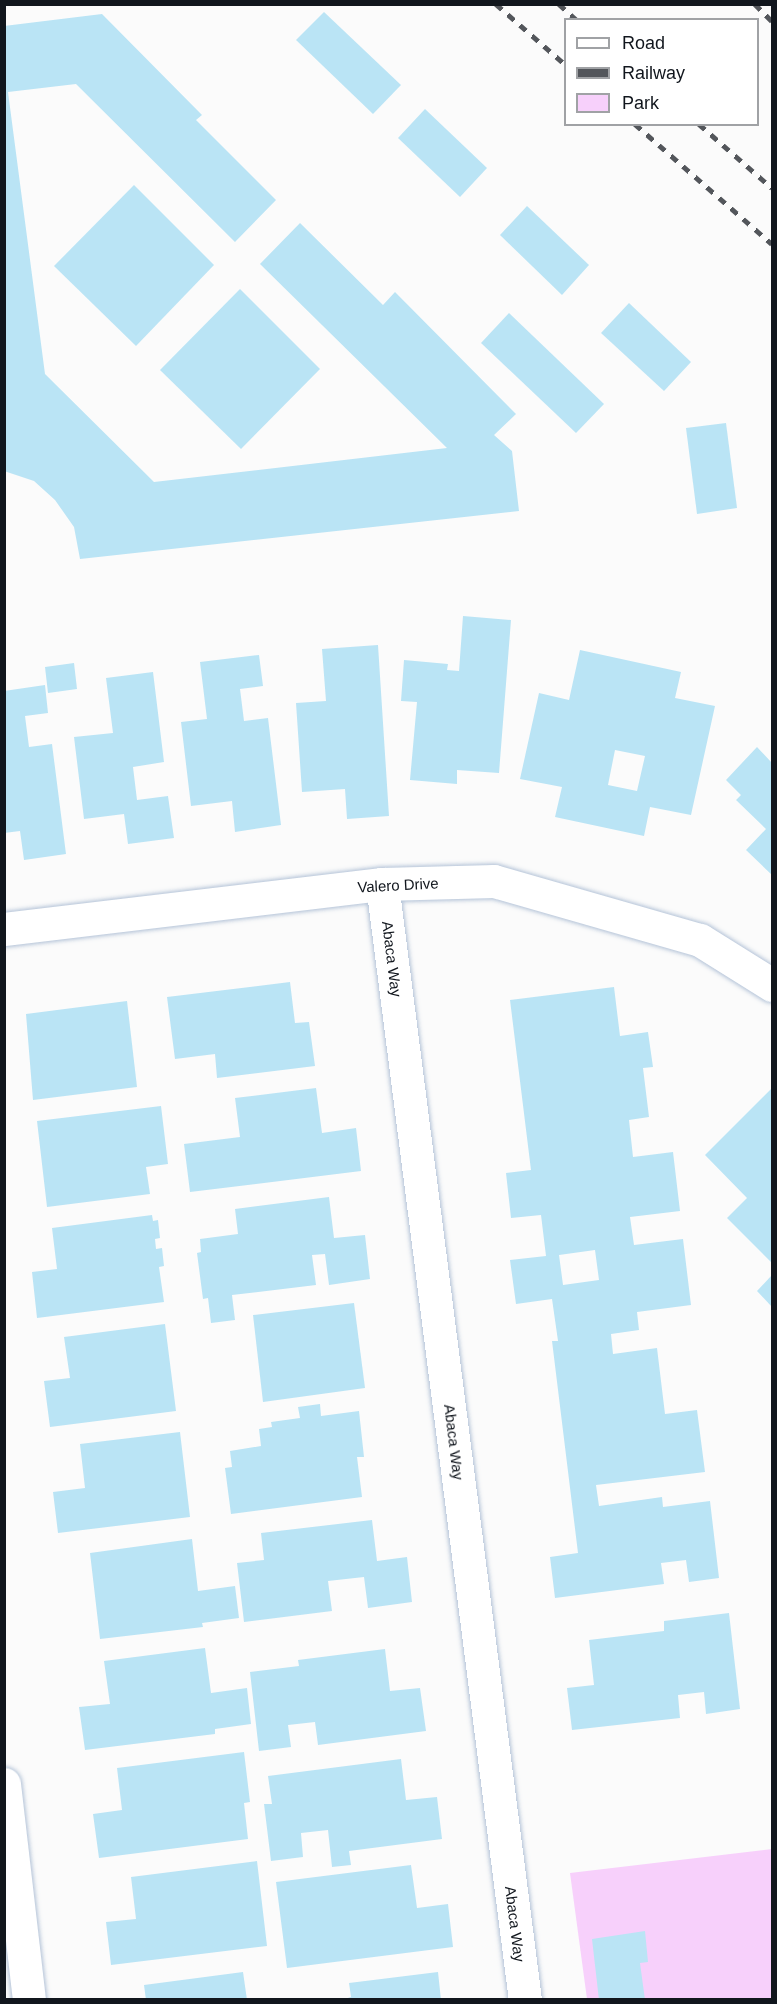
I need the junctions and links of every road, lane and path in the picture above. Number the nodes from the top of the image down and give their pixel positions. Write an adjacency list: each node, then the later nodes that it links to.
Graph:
1 (382, 884): 2 (street, Valero Drive); 3 (street, Valero Drive); 7 (street, Abaca Way)
2 (4, 929)
3 (772, 985)
4 (4, 1784): 5 (street)
5 (13, 1928): 6 (street)
6 (29, 2000)
7 (525, 2000)

